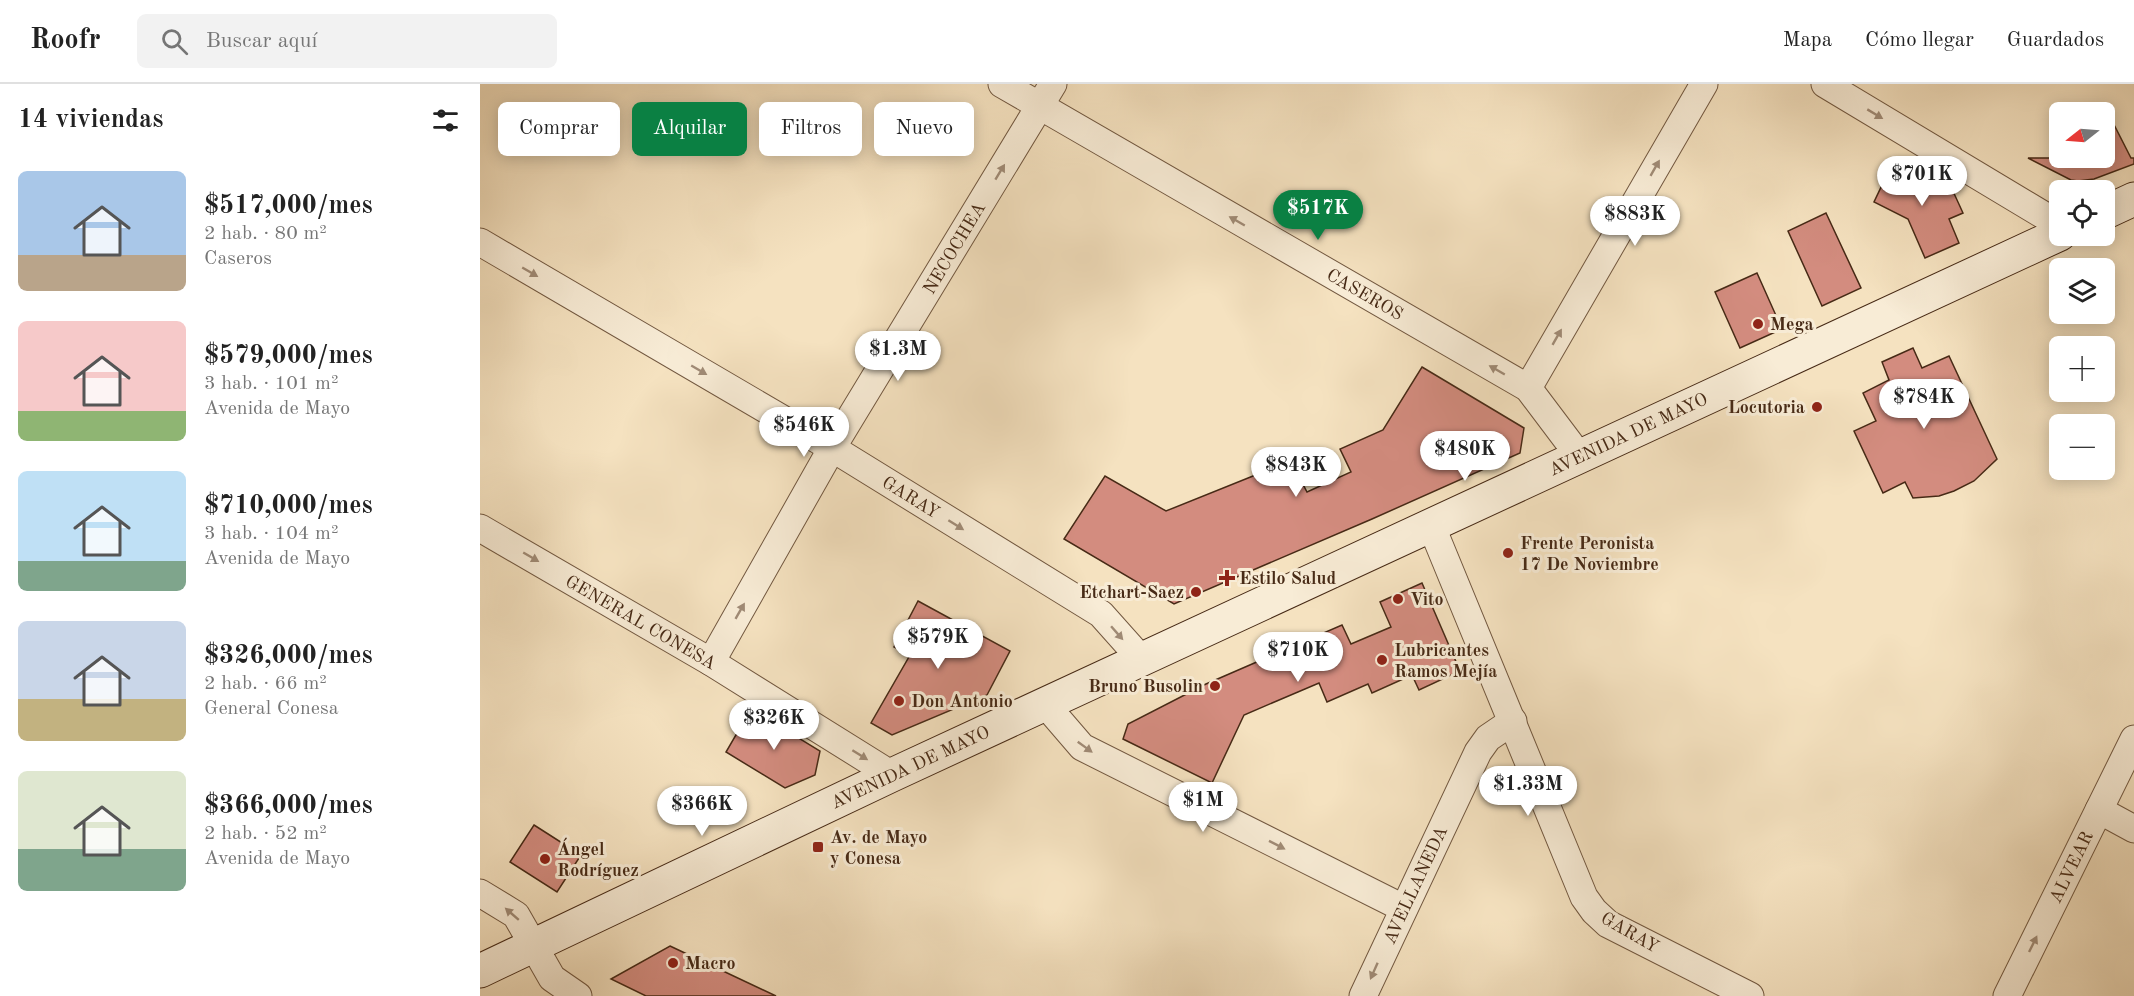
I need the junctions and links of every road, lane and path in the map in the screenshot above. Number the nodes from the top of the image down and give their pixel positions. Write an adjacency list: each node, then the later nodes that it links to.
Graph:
1 (1002, 84): 4 (street, CASEROS)
2 (1704, 84): 10 (street, one-way to 2)
3 (1825, 84): 7 (street, one-way to 7)
4 (1046, 95): 10 (street, CASEROS, one-way to 4); 11 (street, NECOCHEA, one-way to 4)
5 (2134, 199): 6 (main road)
6 (2115, 208)
7 (2049, 218)
8 (2049, 239): 12 (main road, AVENIDA DE MAYO)
9 (480, 242): 11 (street, GARAY, one-way to 11)
10 (1528, 388): 12 (street, CASEROS)
11 (832, 448): 15 (street, GARAY, one-way to 15); 16 (street, NECOCHEA, one-way to 11)
12 (1580, 457): 13 (main road, AVENIDA DE MAYO)
13 (1431, 525): 15 (main road, AVENIDA DE MAYO); 18 (street, GARAY)
14 (480, 528): 16 (street, GENERAL CONESA, one-way to 16)
15 (1142, 660): 17 (main road, AVENIDA DE MAYO)
16 (711, 662): 20 (street, GENERAL CONESA, one-way to 20)
17 (1045, 704): 20 (main road, AVENIDA DE MAYO); 24 (street, one-way to 24)
18 (1513, 721): 24 (street, AVELLANEDA); 29 (street, GARAY)
19 (2134, 739): 21 (street, ALVEAR)
20 (892, 775): 25 (main road, AVENIDA DE MAYO)
21 (2099, 810): 22 (street); 30 (street, ALVEAR, one-way to 21)
22 (2134, 829)
23 (480, 893): 25 (street, one-way to 23)
24 (1403, 908): 28 (street, AVELLANEDA, one-way to 28)
25 (534, 945): 26 (main road, AVENIDA DE MAYO); 27 (street)
26 (480, 970)
27 (578, 996)
28 (1363, 996)
29 (1750, 996)
30 (2007, 996)

